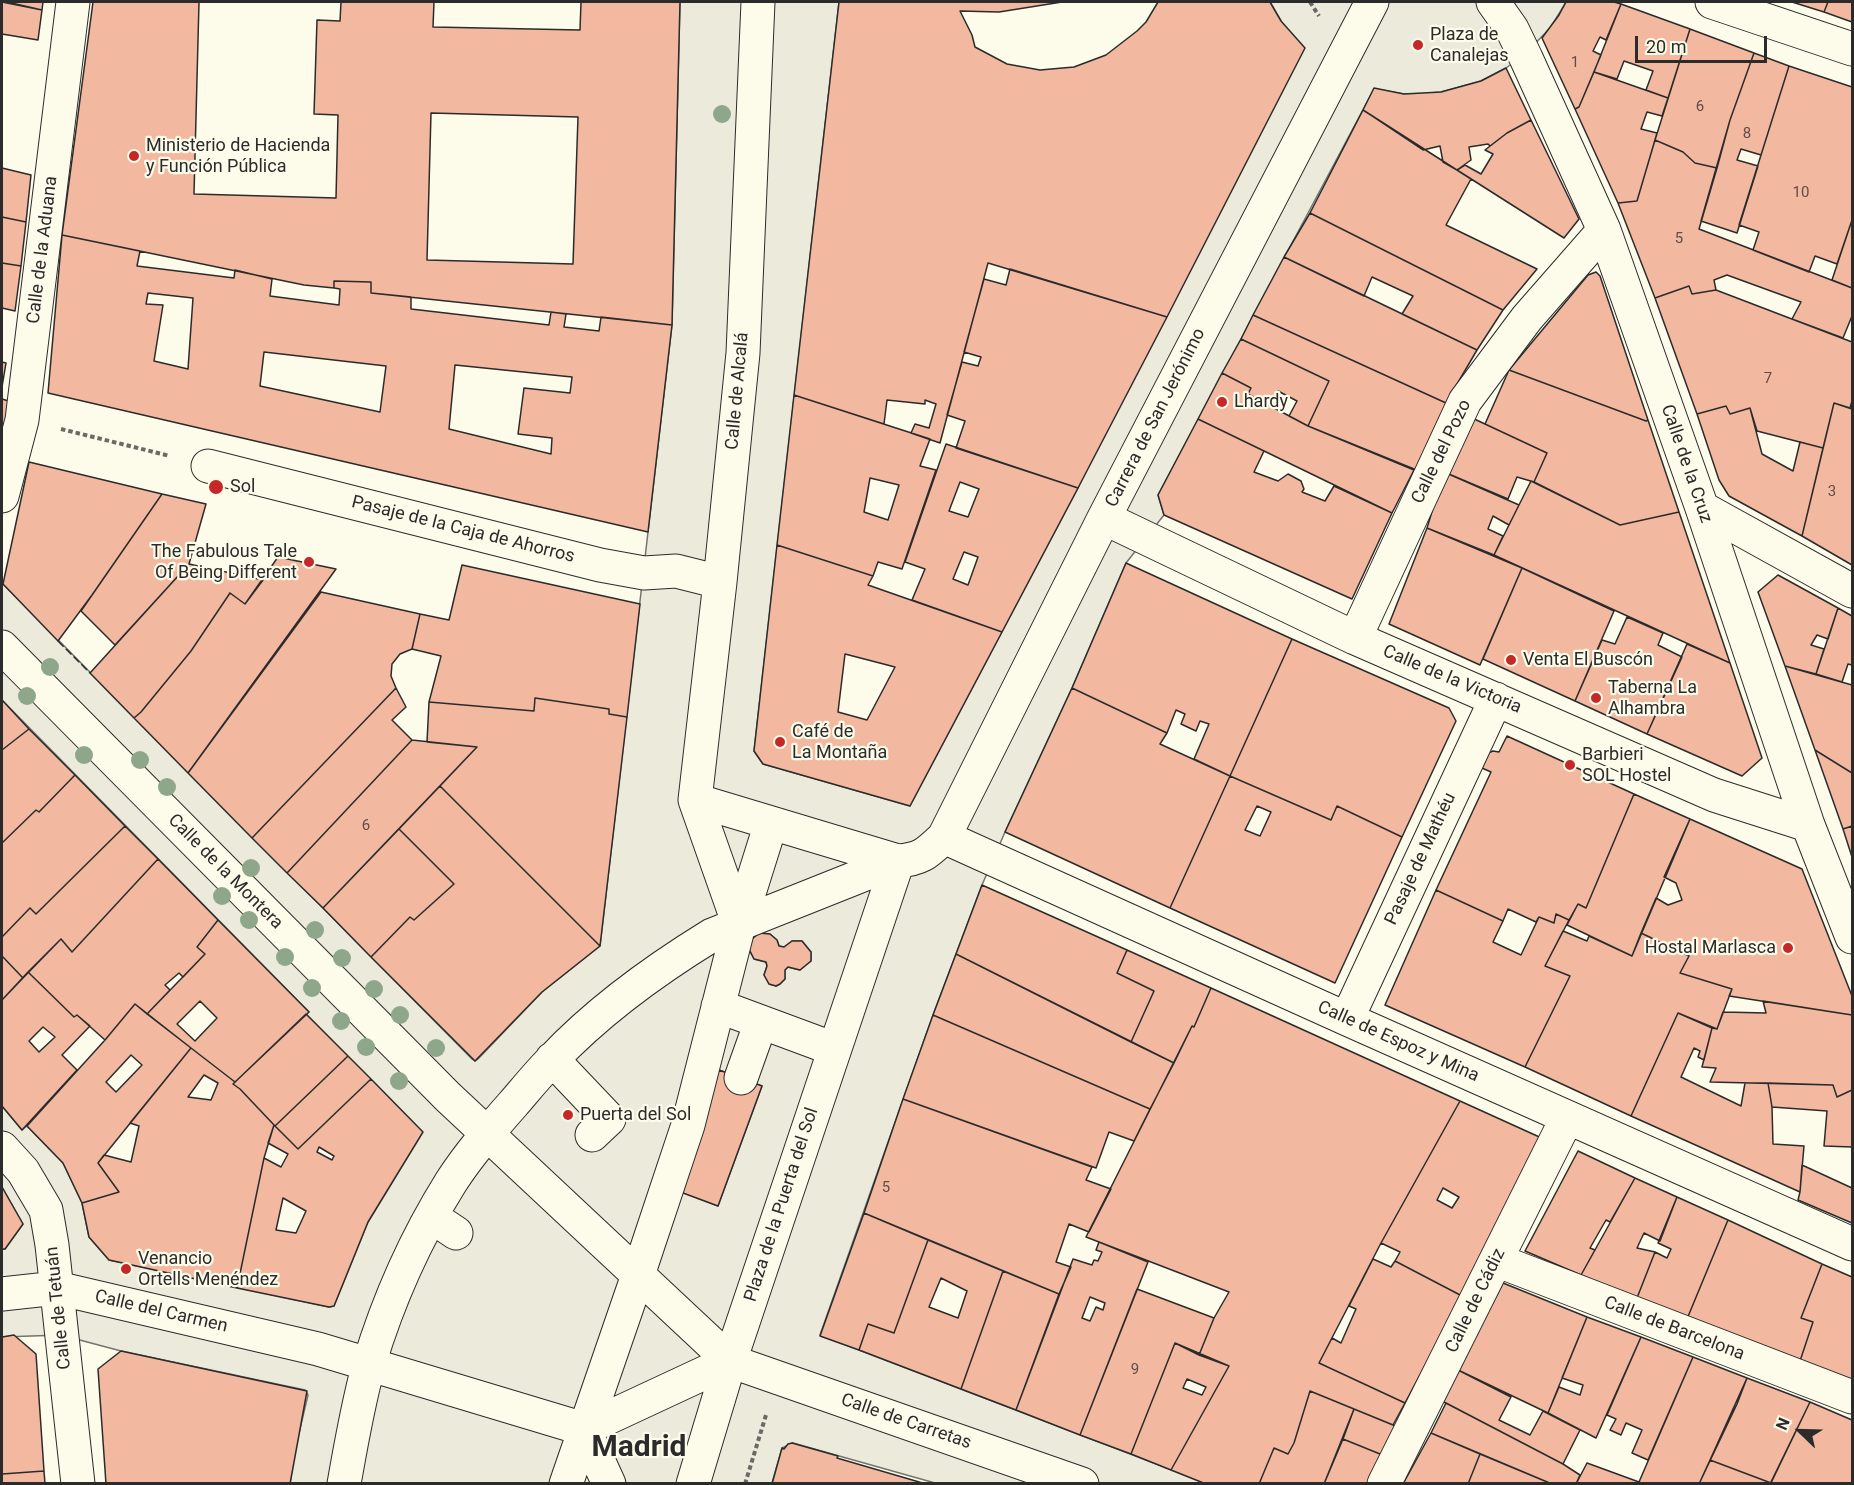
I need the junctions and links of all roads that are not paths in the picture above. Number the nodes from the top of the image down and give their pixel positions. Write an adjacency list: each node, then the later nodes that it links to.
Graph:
1 (73, 2): 9 (street, Calle de la Aduana)
2 (758, 2): 12 (street, Calle de Alcalá)
3 (1372, 2): 11 (street, Carrera de San Jerónimo)
4 (1493, 2): 7 (street, Calle de la Cruz)
5 (1712, 2): 6 (street)
6 (1852, 49)
7 (1604, 230): 10 (street, Calle de la Cruz); 14 (street, Calle del Pozo)
8 (208, 466): 12 (street, Pasaje de la Caja de Ahorros)
9 (2, 496)
10 (1702, 508): 13 (street); 19 (street, Calle de la Cruz)
11 (1104, 518): 14 (street, Calle de la Victoria); 20 (street, Carrera de San Jerónimo)
12 (720, 582): 17 (street, Calle de Alcalá)
13 (1852, 591)
14 (1355, 638): 16 (street, Calle de la Victoria)
15 (2, 647): 31 (street, Calle de la Montera)
16 (1496, 699): 19 (street, Calle de la Victoria); 25 (street, Pasaje de Mathéu)
17 (696, 789): 18 (street); 22 (street)
18 (771, 823): 21 (street); 22 (street)
19 (1808, 825): 23 (street, Calle de la Cruz)
20 (945, 837): 21 (street); 25 (street, Calle de Espoz y Mina)
21 (898, 861): 22 (street); 27 (street, Plaza de la Puerta del Sol)
22 (739, 925): 24 (street); 28 (street)
23 (1852, 938)
24 (718, 1006): 26 (street); 36 (street)
25 (1347, 1019): 30 (street, Calle de Espoz y Mina)
26 (761, 1022): 27 (street); 29 (street)
27 (834, 1049): 39 (street, Plaza de la Puerta del Sol)
28 (560, 1068): 31 (street); 32 (street)
29 (741, 1078)
30 (1567, 1118): 34 (street, Calle de Espoz y Mina); 35 (street, Calle de Cádiz)
31 (487, 1133): 36 (street, Calle de la Montera); 40 (street)
32 (592, 1135)
33 (2, 1148): 37 (street, Calle de Tetuán)
34 (1852, 1244)
35 (1496, 1260): 41 (street, Calle de Barcelona); 49 (street, Calle de Cádiz)
36 (638, 1275): 39 (street); 42 (street)
37 (57, 1288): 38 (street, Calle del Carmen); 40 (street, Calle del Carmen); 43 (street, Calle de Tetuán)
38 (2, 1294)
39 (730, 1361): 42 (street); 47 (street, Plaza de la Puerta del Sol); 48 (street, Calle de Carretas)
40 (369, 1364): 42 (street); 44 (street)
41 (1852, 1397)
42 (584, 1430): 45 (street); 46 (street)
43 (78, 1484)
44 (344, 1484)
45 (566, 1484)
46 (609, 1484)
47 (693, 1484)
48 (1082, 1484)
49 (1384, 1484)

